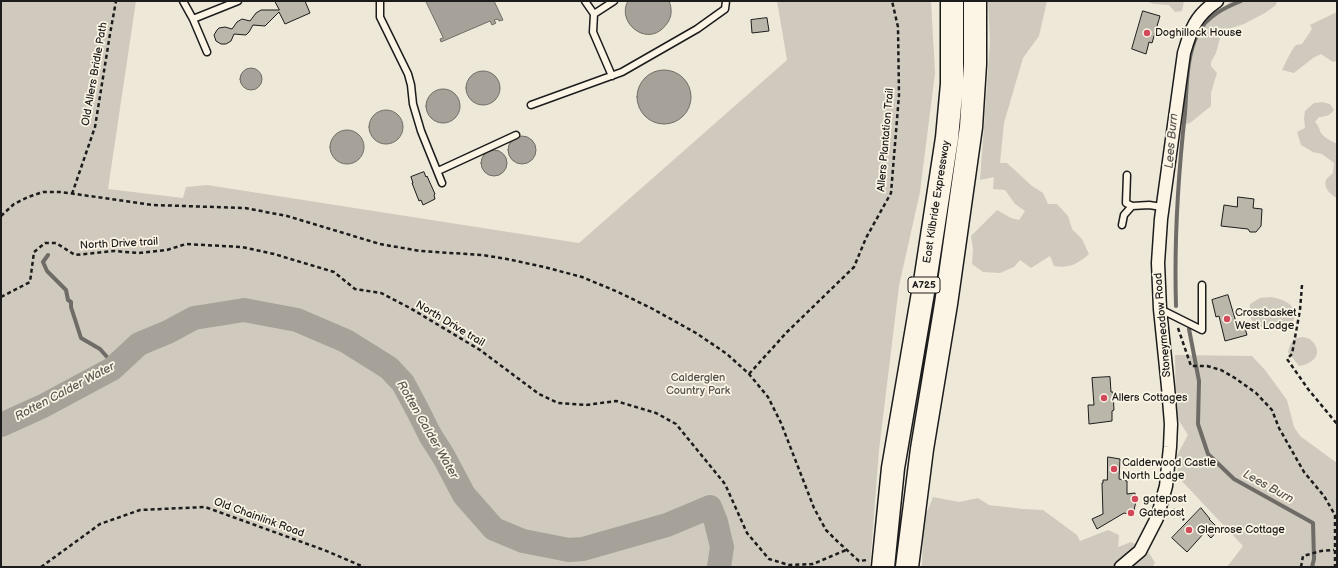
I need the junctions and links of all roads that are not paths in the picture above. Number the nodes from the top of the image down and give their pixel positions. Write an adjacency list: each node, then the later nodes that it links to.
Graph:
1 (183, 1): 11 (lane)
2 (238, 1): 11 (lane)
3 (380, 1): 16 (lane)
4 (585, 1): 10 (lane)
5 (614, 1): 10 (lane)
6 (726, 1): 13 (lane)
7 (952, 1): 24 (highway, East Kilbride Expressway / A725)
8 (975, 1): 25 (highway, East Kilbride Expressway / A725)
9 (1217, 1): 20 (street, Stoneymeadow Road)
10 (594, 14): 13 (lane)
11 (193, 19): 12 (lane)
12 (207, 52)
13 (612, 76): 14 (lane)
14 (531, 105)
15 (516, 135): 16 (lane)
16 (438, 171): 18 (lane)
17 (1127, 175): 19 (lane)
18 (442, 183)
19 (1132, 206): 20 (lane); 21 (lane)
20 (1162, 207): 23 (street, Stoneymeadow Road)
21 (1122, 225)
22 (1202, 285): 23 (lane)
23 (1160, 308): 26 (street, Stoneymeadow Road)
24 (876, 563)
25 (907, 567)
26 (1121, 567)

